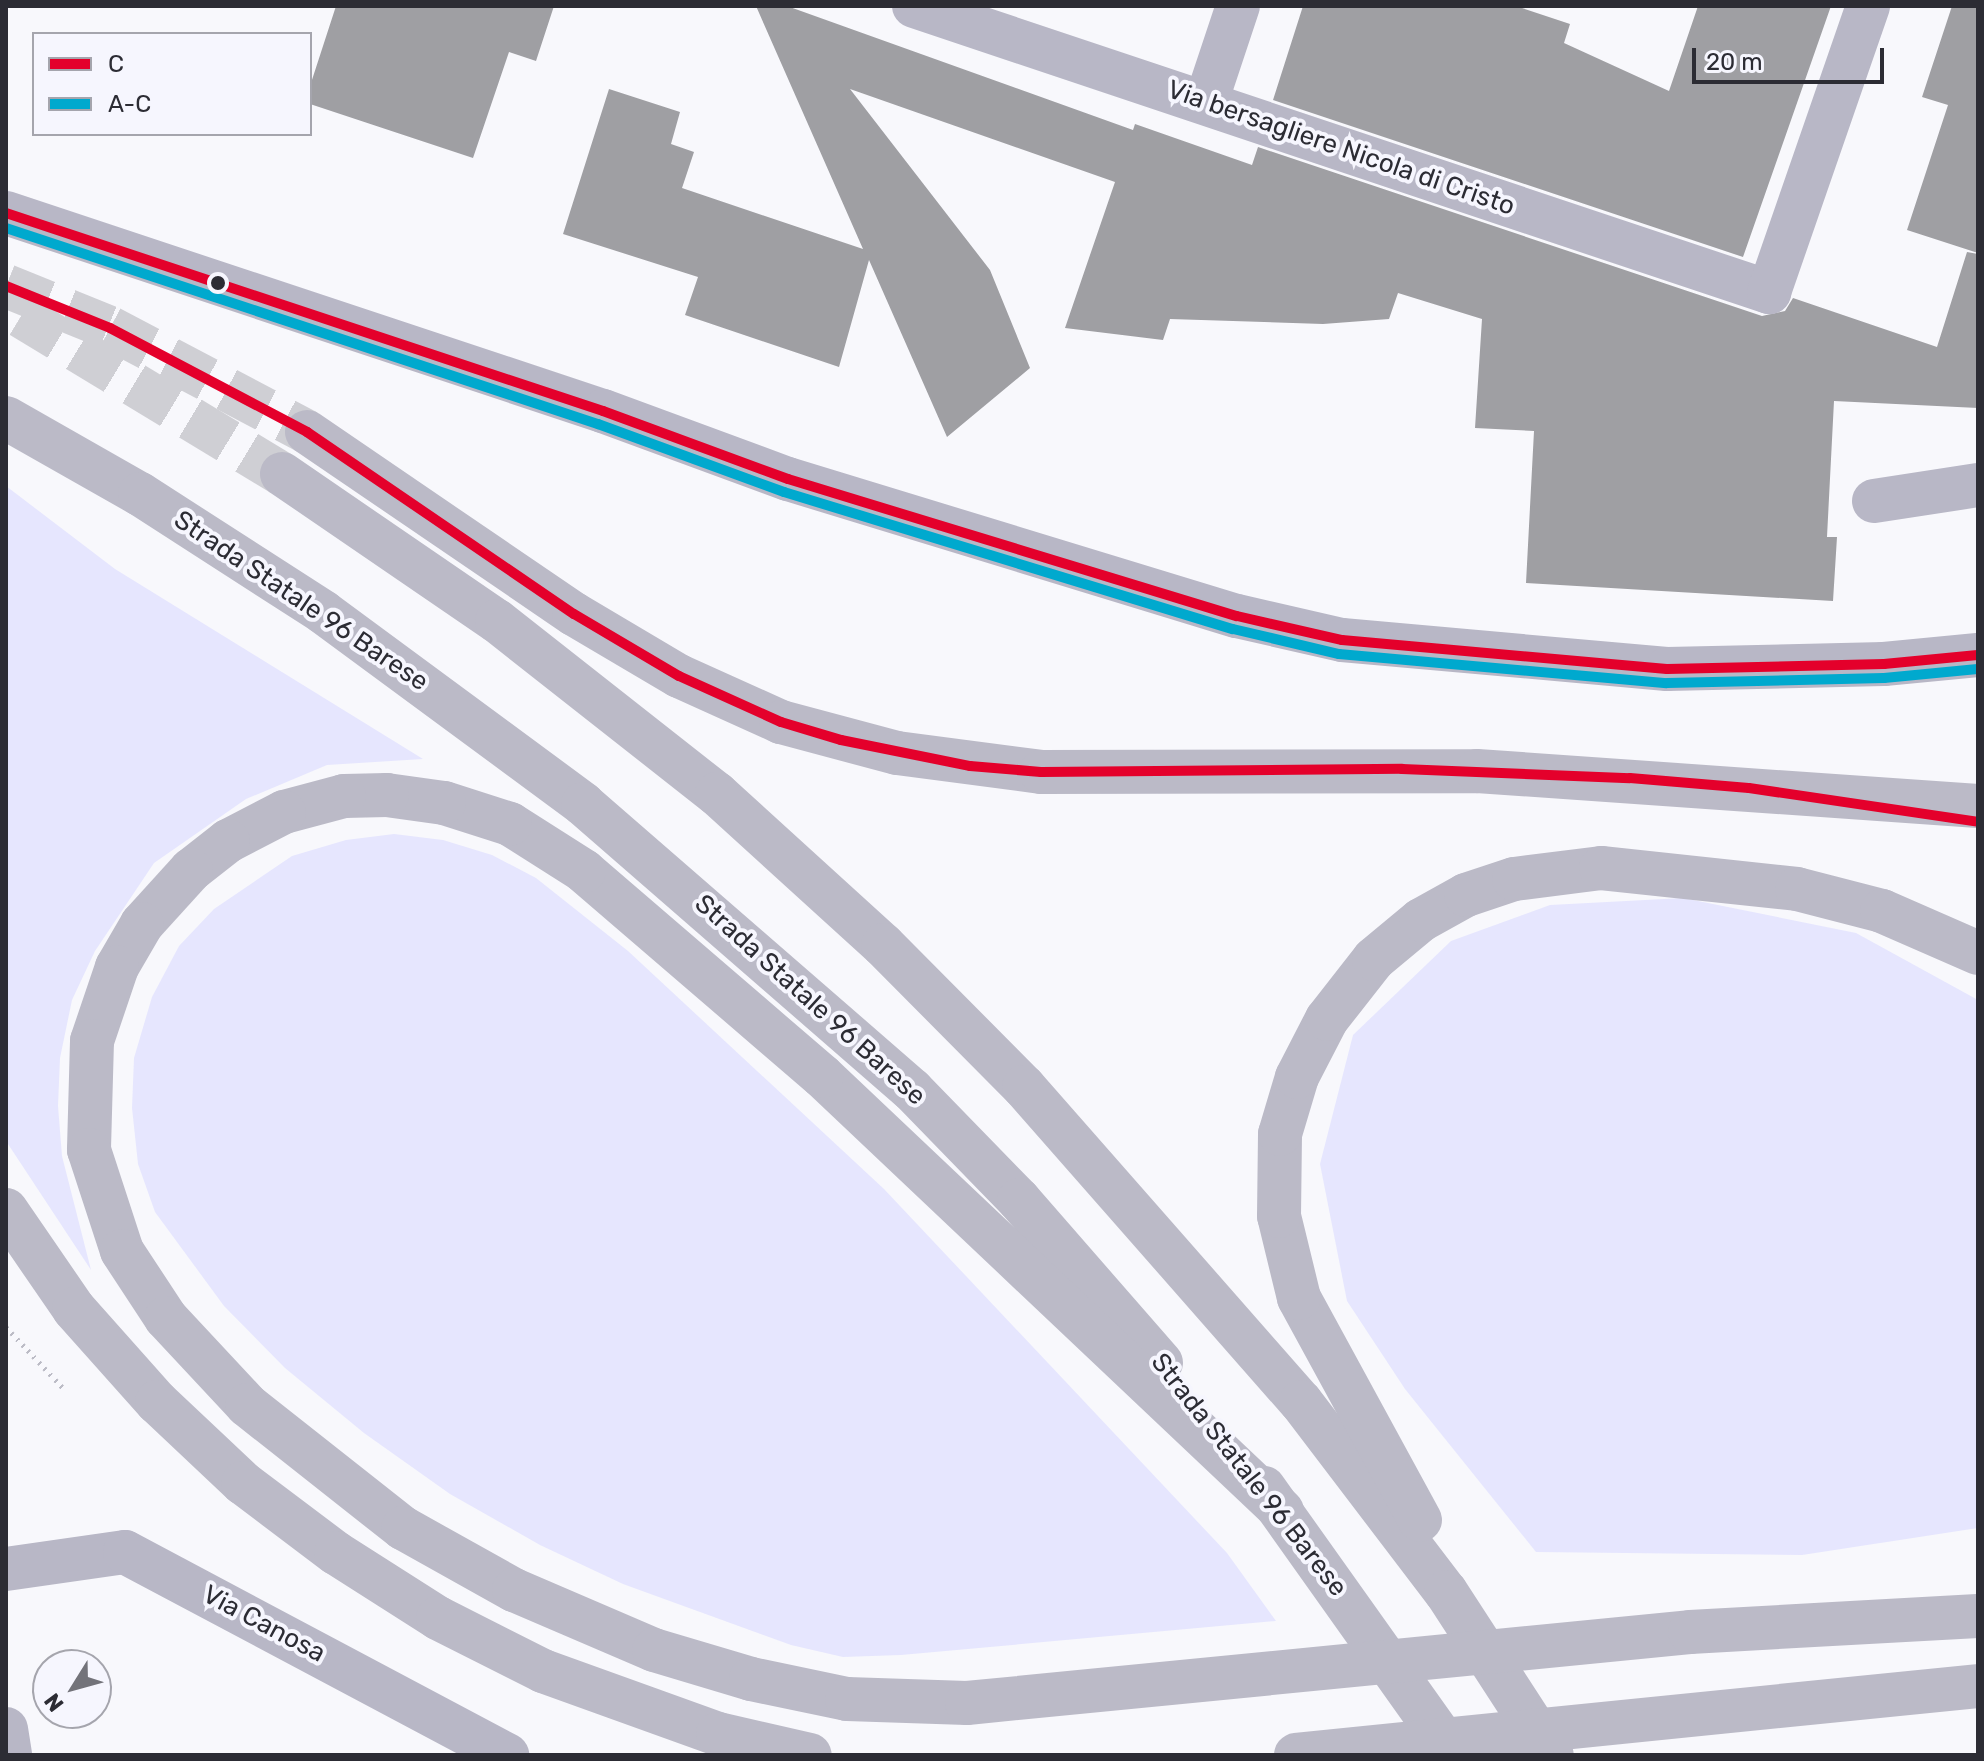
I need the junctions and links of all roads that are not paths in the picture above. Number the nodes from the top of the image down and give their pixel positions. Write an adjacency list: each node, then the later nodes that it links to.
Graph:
1 (914, 6): 4 (street, Via bersagliere Nicola di Cristo)
2 (1238, 6): 4 (street)
3 (1868, 6): 4 (street, Via bersagliere Nicola di Cristo)
4 (1206, 102)
5 (6, 213): 11 (street)
6 (6, 418): 17 (main road, Strada Statale 96 Barese)
7 (307, 432): 12 (main road)
8 (282, 474): 29 (main road)
9 (1978, 485): 10 (street)
10 (1874, 501)
11 (1978, 655)
12 (1749, 788): 13 (main road); 14 (main road)
13 (1978, 806)
14 (1978, 822)
15 (1978, 953): 29 (main road)
16 (6, 1210): 26 (main road)
17 (1282, 1511): 21 (main road); 28 (main road, Strada Statale 96 Barese)
18 (6, 1569): 25 (street, Via Canosa)
19 (1978, 1585): 21 (main road)
20 (1978, 1616): 21 (main road)
21 (1778, 1624)
22 (1978, 1686): 27 (main road)
23 (6, 1729): 24 (street)
24 (10, 1755)
25 (507, 1755)
26 (810, 1755)
27 (1296, 1755)
28 (1454, 1755)
29 (1553, 1755)

